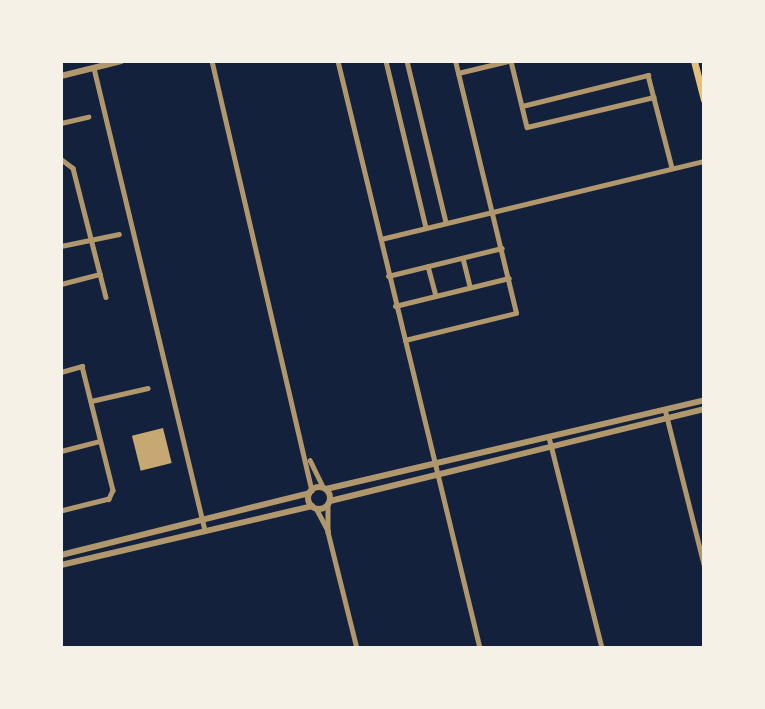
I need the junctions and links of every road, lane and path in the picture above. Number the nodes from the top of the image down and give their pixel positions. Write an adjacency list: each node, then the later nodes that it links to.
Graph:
1 (121, 61): 9 (street)
2 (212, 61): 50 (street)
3 (338, 61): 24 (street)
4 (386, 61): 22 (street)
5 (407, 61): 21 (street)
6 (455, 61): 10 (street)
7 (509, 61): 10 (street); 14 (street)
8 (694, 61): 13 (main road)
9 (94, 68): 11 (street); 58 (street)
10 (458, 73): 20 (street)
11 (61, 76)
12 (654, 97): 14 (street); 14 (street); 19 (street)
13 (704, 100)
14 (522, 106)
15 (88, 117): 16 (street)
16 (61, 123)
17 (61, 159): 25 (street)
18 (704, 161): 19 (street)
19 (672, 168): 20 (street)
20 (493, 211): 21 (street); 27 (street)
21 (446, 222): 22 (street)
22 (426, 227): 24 (street)
23 (119, 234): 25 (street)
24 (381, 239): 31 (street)
25 (92, 240): 26 (street); 30 (street)
26 (61, 247)
27 (502, 248): 28 (street); 32 (street)
28 (463, 258): 29 (street); 34 (street)
29 (428, 266): 31 (street); 35 (street)
30 (100, 274): 33 (street); 36 (street)
31 (388, 276): 37 (street)
32 (509, 278): 34 (street); 38 (street)
33 (61, 284)
34 (470, 288): 35 (street)
35 (436, 296): 37 (street)
36 (106, 298)
37 (396, 306): 38 (street)
38 (405, 340): 51 (street)
39 (61, 372): 42 (street)
40 (149, 388): 42 (street)
41 (704, 400): 43 (street)
42 (91, 401): 47 (street)
43 (664, 409): 45 (street); 46 (street)
44 (704, 409): 45 (street)
45 (667, 418): 48 (street); 62 (street)
46 (549, 437): 48 (street); 51 (street)
47 (100, 441): 49 (street); 57 (street)
48 (552, 446): 52 (street); 66 (street)
49 (61, 451)
50 (309, 459): 53 (street); 54 (street)
51 (435, 464): 52 (street); 53 (street)
52 (436, 474): 55 (street); 65 (street)
53 (325, 488): 54 (street); 55 (street)
54 (311, 491): 56 (street); 58 (street)
55 (329, 503): 56 (street); 60 (street)
56 (314, 507): 59 (street); 60 (street)
57 (61, 511)
58 (203, 521): 59 (street); 61 (street)
59 (205, 530): 63 (street)
60 (328, 532): 64 (street)
61 (61, 555)
62 (704, 564)
63 (61, 565)
64 (357, 648)
65 (480, 648)
66 (602, 648)

